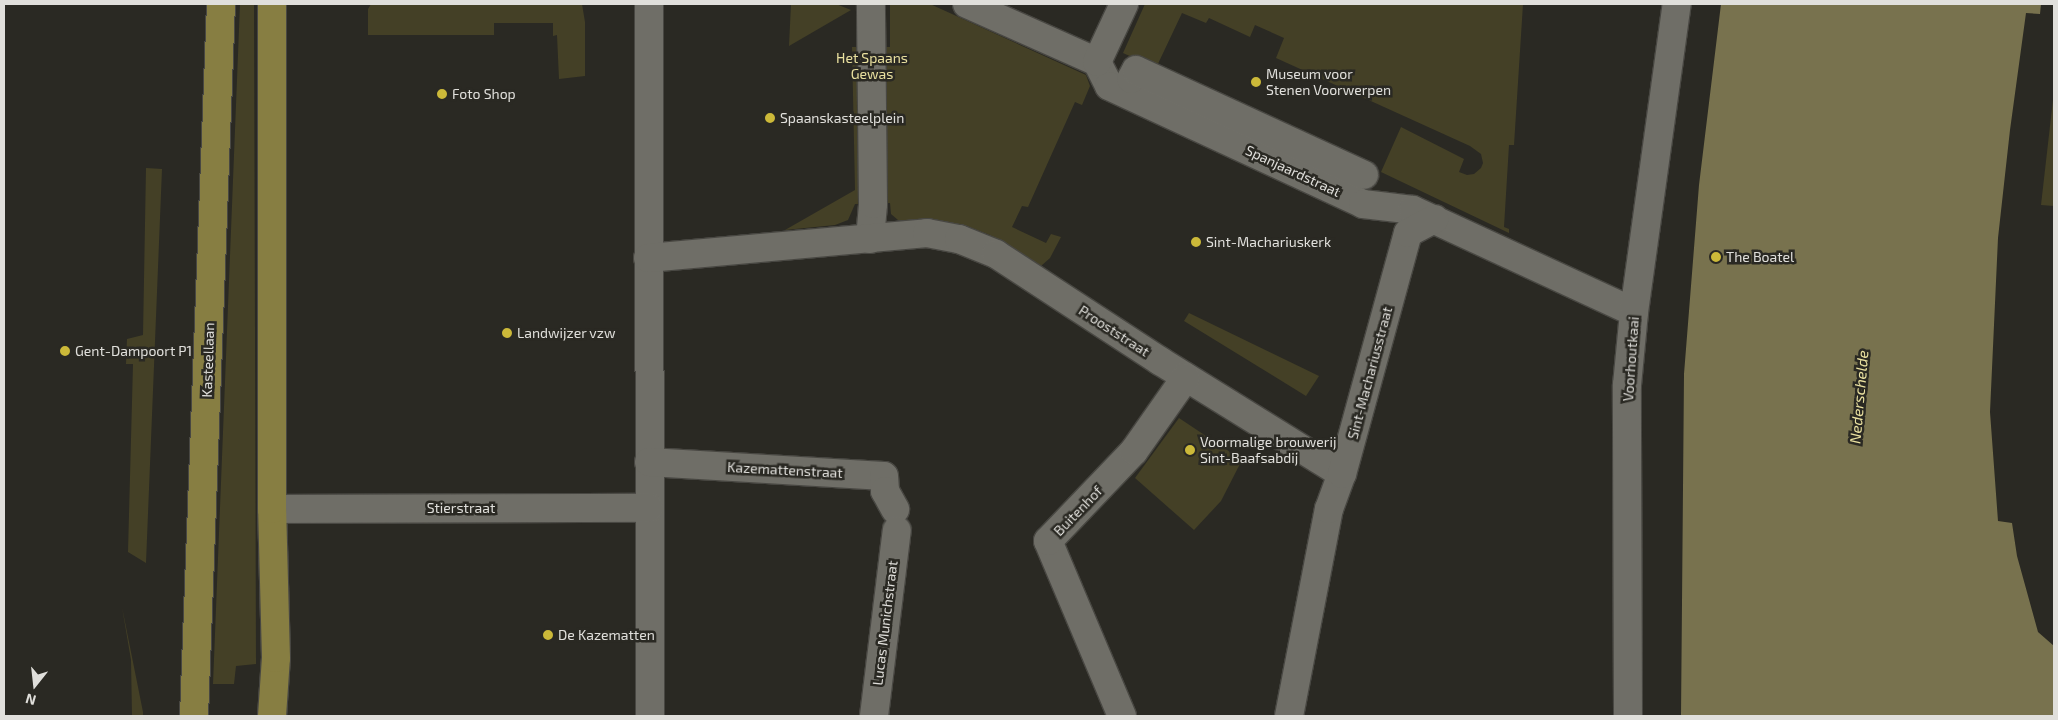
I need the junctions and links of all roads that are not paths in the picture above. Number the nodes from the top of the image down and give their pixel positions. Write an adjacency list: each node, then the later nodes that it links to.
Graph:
1 (221, 4): 20 (main road, Kasteellaan)
2 (272, 4): 18 (main road)
3 (649, 4): 12 (street)
4 (871, 4): 11 (street)
5 (967, 4): 8 (street)
6 (1124, 4): 8 (street)
7 (1677, 4): 13 (street, Voorhoutkaai)
8 (1097, 62): 9 (street, Spanjaardstraat)
9 (1127, 86): 10 (street, Spanjaardstraat); 10 (street)
10 (1423, 215): 13 (street, Spanjaardstraat); 16 (street, Sint-Machariusstraat)
11 (870, 239): 12 (street); 14 (street, Prooststraat)
12 (648, 258): 15 (street)
13 (1634, 312): 26 (street, Voorhoutkaai)
14 (1186, 376): 16 (street, Prooststraat); 24 (street, Buitenhof)
15 (649, 462): 17 (street); 19 (street, Kazemattenstraat)
16 (1342, 474): 25 (street, Sint-Machariusstraat)
17 (649, 508): 18 (street, Stierstraat); 22 (street)
18 (272, 509): 21 (main road)
19 (896, 520): 23 (street, Lucas Munichstraat)
20 (194, 716)
21 (272, 716)
22 (650, 716)
23 (874, 716)
24 (1122, 716)
25 (1289, 716)
26 (1628, 716)

